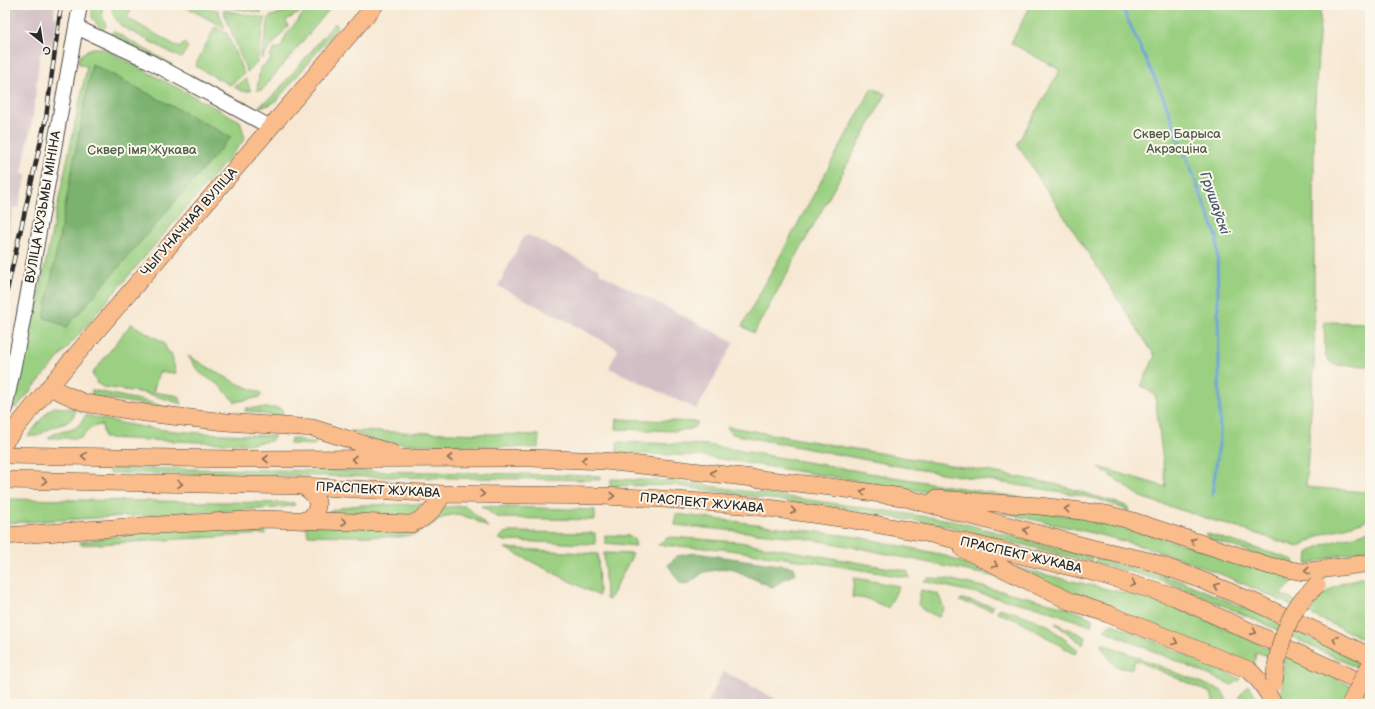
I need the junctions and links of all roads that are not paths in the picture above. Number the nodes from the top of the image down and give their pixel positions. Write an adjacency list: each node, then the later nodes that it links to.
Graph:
1 (80, 5): 3 (street, ВУЛІЦА КУЗЬМЫ МІНІНА)
2 (375, 5): 4 (main road, ЧЫГУНАЧНАЯ ВУЛІЦА)
3 (76, 27): 4 (street); 6 (street, ВУЛІЦА КУЗЬМЫ МІНІНА)
4 (270, 127): 5 (main road, ЧЫГУНАЧНАЯ ВУЛІЦА)
5 (49, 387): 7 (main road); 8 (main road, ЧЫГУНАЧНАЯ ВУЛІЦА)
6 (5, 409)
7 (313, 428): 10 (main road); 11 (main road)
8 (5, 441)
9 (5, 455): 11 (main road, ПРАСПЕКТ ЖУКАВА, one-way to 9)
10 (407, 458): 11 (main road, ПРАСПЕКТ ЖУКАВА, one-way to 11); 15 (main road, ПРАСПЕКТ ЖУКАВА, one-way to 10)
11 (305, 459)
12 (5, 480): 13 (main road, ПРАСПЕКТ ЖУКАВА, one-way to 13)
13 (303, 486): 14 (main road, ПРАСПЕКТ ЖУКАВА); 16 (main road)
14 (443, 494): 16 (main road, one-way to 14); 17 (main road, ПРАСПЕКТ ЖУКАВА, one-way to 17)
15 (902, 497): 20 (main road, one-way to 15); 21 (main road, ПРАСПЕКТ ЖУКАВА, one-way to 15)
16 (305, 521): 18 (main road)
17 (935, 535): 23 (main road, ПРАСПЕКТ ЖУКАВА, one-way to 23); 24 (main road, one-way to 24)
18 (5, 536)
19 (1368, 562): 20 (main road)
20 (1346, 567): 24 (main road, bridge)
21 (1370, 656)
22 (1370, 665): 25 (main road, bridge)
23 (1370, 686)
24 (1275, 704)
25 (1350, 704)

